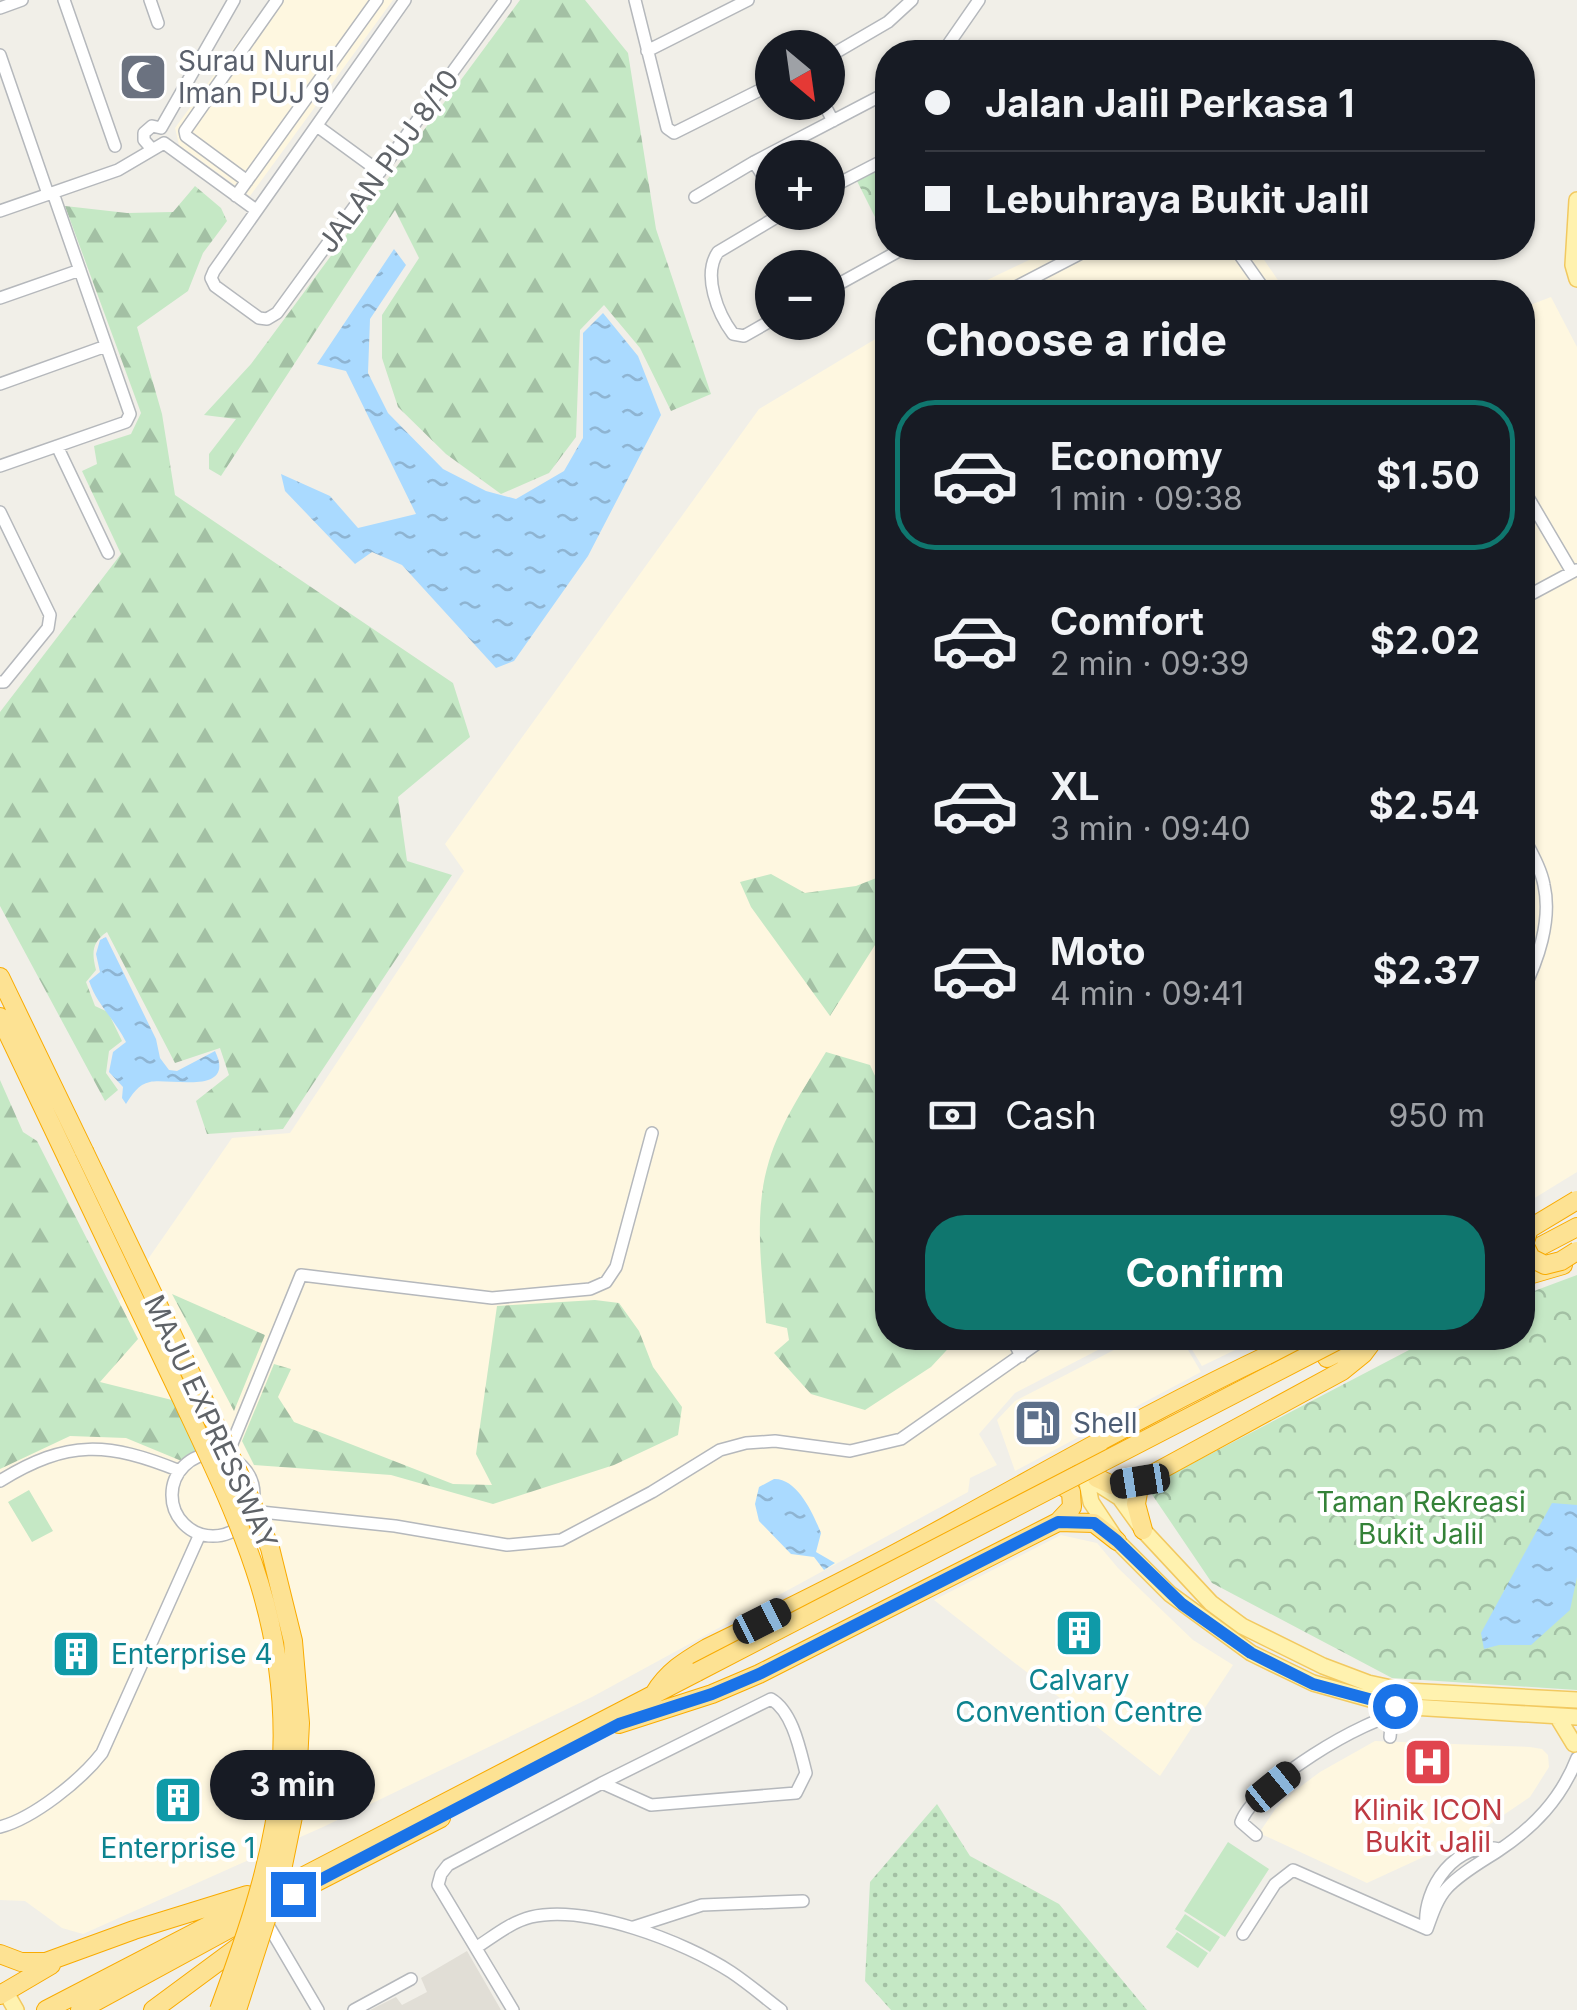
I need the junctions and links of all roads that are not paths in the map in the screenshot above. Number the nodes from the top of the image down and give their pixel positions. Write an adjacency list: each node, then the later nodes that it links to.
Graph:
1 (22, 0): 13 (street)
2 (64, 0): 25 (street)
3 (150, 0): 14 (street)
4 (234, 0): 23 (street)
5 (277, 0): 29 (street)
6 (377, 0): 29 (street)
7 (406, 0): 22 (street)
8 (504, 0): 28 (street, JALAN PUJ 8/10)
9 (634, 0): 17 (street)
10 (912, 0): 16 (street)
11 (980, 0): 15 (street)
12 (739, 2): 17 (street)
13 (0, 8)
14 (158, 23)
15 (952, 40)
16 (845, 47)
17 (647, 51): 19 (street)
18 (0, 55): 31 (street)
19 (755, 92)
20 (875, 99): 21 (street)
21 (832, 121): 26 (street)
22 (317, 126): 28 (street); 35 (street)
23 (160, 128): 24 (street); 24 (street)
24 (157, 145): 31 (street); 32 (street)
25 (115, 146)
26 (754, 162): 33 (street)
27 (875, 165): 30 (street)
28 (380, 172): 35 (street, JALAN PUJ 8/10)
29 (247, 181): 32 (street)
30 (845, 181)
31 (51, 193): 36 (street); 40 (street)
32 (236, 196): 35 (street)
33 (694, 197)
34 (1577, 200): 41 (main road)
35 (256, 210)
36 (0, 211)
37 (755, 230): 45 (street)
38 (882, 260): 43 (street)
39 (1067, 260): 42 (street)
40 (80, 270): 44 (street); 46 (street)
41 (1577, 279)
42 (1029, 280)
43 (845, 281)
44 (0, 298)
45 (755, 330)
46 (106, 346): 47 (street); 48 (street)
47 (0, 384)
48 (57, 446): 49 (street); 52 (street)
49 (0, 466)
50 (1535, 508): 53 (street)
51 (0, 512): 55 (street)
52 (108, 553)
53 (1574, 570): 54 (street)
54 (1535, 592)
55 (2, 682)
56 (1535, 863): 57 (street)
57 (1535, 957)
58 (0, 977): 61 (highway, MAJU EXPRESSWAY)
59 (0, 1017): 61 (highway, MAJU EXPRESSWAY)
60 (652, 1133): 79 (street)
61 (76, 1155): 122 (highway, MAJU EXPRESSWAY, bridge); 123 (highway, MAJU EXPRESSWAY, bridge)
62 (1577, 1200): 64 (highway, bridge)
63 (1577, 1214): 66 (highway)
64 (1535, 1225)
65 (1577, 1227): 67 (highway)
66 (1535, 1236)
67 (1535, 1249)
68 (1577, 1255): 69 (highway, bridge); 70 (highway)
69 (1535, 1260)
70 (1535, 1272)
71 (1017, 1350): 77 (street)
72 (1028, 1350): 77 (street)
73 (1278, 1350): 78 (highway)
74 (1319, 1350): 93 (highway, bridge)
75 (1344, 1350): 93 (highway)
76 (1366, 1350): 84 (highway)
77 (1020, 1356): 87 (street)
78 (1098, 1442): 80 (highway); 83 (main road); 84 (highway)
79 (228, 1457): 81 (street); 87 (street)
80 (1060, 1462): 82 (highway); 83 (main road)
81 (180, 1471): 85 (street); 91 (street)
82 (1036, 1475): 89 (highway); 94 (highway)
83 (1086, 1476): 86 (main road); 88 (main road)
84 (1140, 1481): 90 (highway)
85 (0, 1482)
86 (1120, 1498): 88 (main road); 90 (main road)
87 (250, 1511): 91 (street)
88 (1098, 1514): 92 (main road)
89 (1058, 1522): 92 (highway); 99 (highway)
90 (1144, 1530): 96 (main road)
91 (200, 1534): 106 (street)
92 (1117, 1541): 95 (main road)
93 (700, 1677): 94 (highway); 99 (highway)
94 (654, 1694): 109 (highway)
95 (1369, 1701): 97 (main road); 100 (street)
96 (1568, 1706): 97 (main road); 98 (main road); 102 (main road)
97 (1411, 1711): 100 (street); 101 (street)
98 (1577, 1717): 102 (street)
99 (619, 1724): 109 (highway)
100 (1363, 1726): 107 (street)
101 (1390, 1737)
102 (1576, 1754): 113 (street)
103 (631, 1768): 104 (street); 105 (street); 105 (street)
104 (602, 1783): 105 (street); 114 (street)
105 (632, 1799)
106 (5, 1825): 108 (street)
107 (1256, 1834)
108 (0, 1837)
109 (290, 1889): 111 (highway); 116 (highway); 119 (highway); 120 (highway)
110 (803, 1902): 112 (street)
111 (268, 1925): 121 (highway); 124 (street)
112 (634, 1926): 114 (street); 127 (street)
113 (1243, 1934)
114 (476, 1947): 126 (street)
115 (0, 1954): 116 (highway)
116 (68, 1955): 118 (highway)
117 (411, 1978): 125 (street)
118 (7, 1996)
119 (46, 2010)
120 (80, 2010)
121 (153, 2010)
122 (219, 2010)
123 (237, 2010)
124 (318, 2010)
125 (354, 2010)
126 (513, 2010)
127 (782, 2010)

